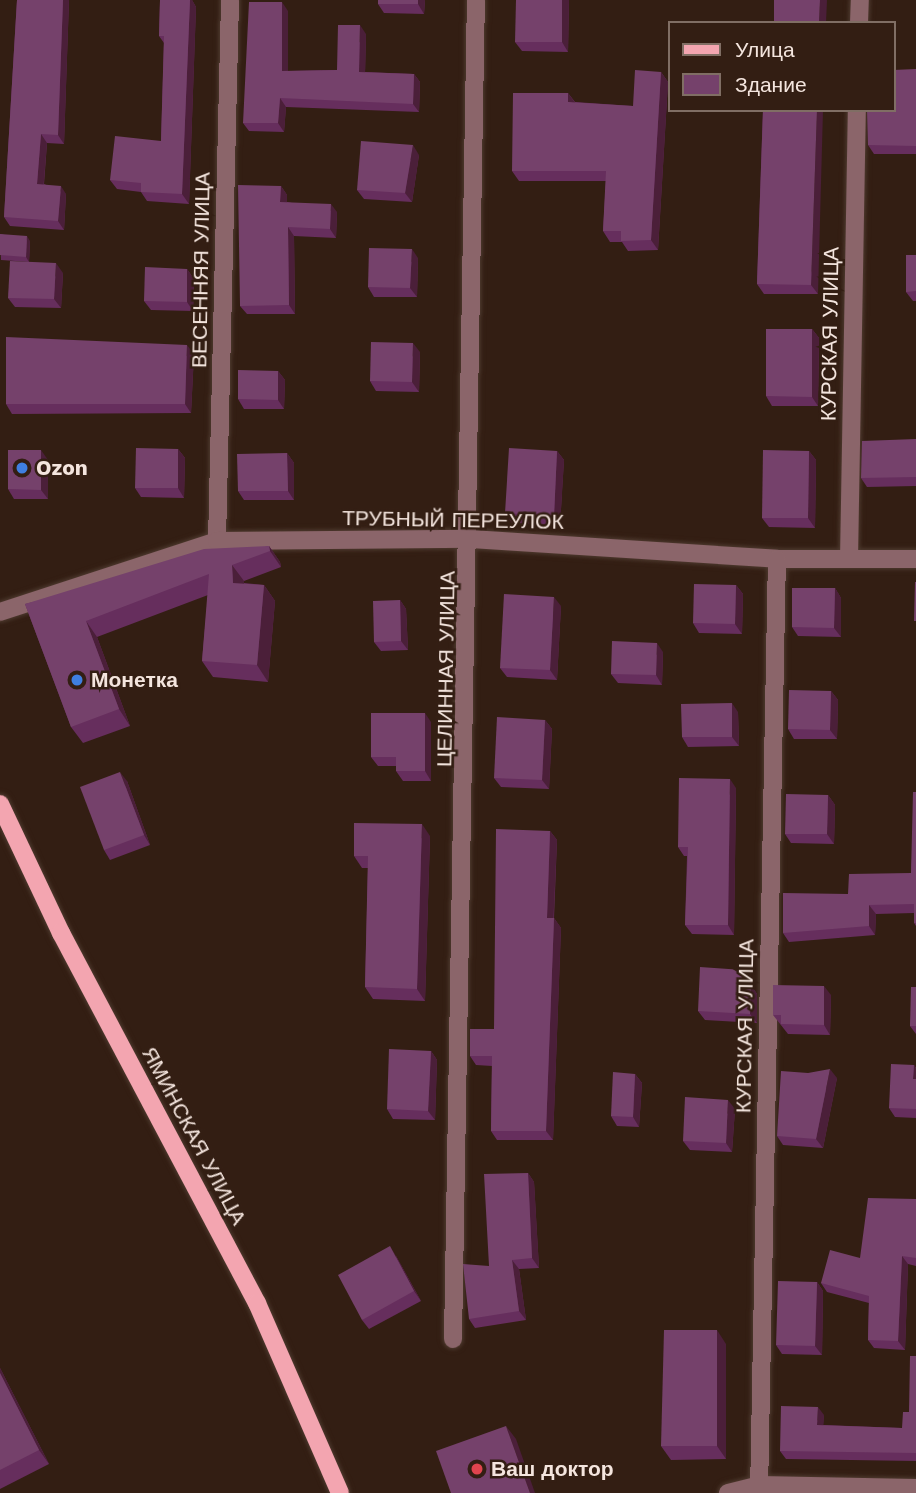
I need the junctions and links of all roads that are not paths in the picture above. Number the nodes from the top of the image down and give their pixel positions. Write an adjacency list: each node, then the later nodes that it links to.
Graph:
1 (230, 0): 7 (street, ВЕСЕННЯЯ УЛИЦА)
2 (476, 0): 6 (street, ЦЕЛИННАЯ УЛИЦА)
3 (860, 0): 4 (street)
4 (859, 21)
5 (857, 112): 9 (street, КУРСКАЯ УЛИЦА)
6 (471, 539): 7 (street, ТРУБНЫЙ ПЕРЕУЛОК); 8 (street, ТРУБНЫЙ ПЕРЕУЛОК); 13 (street, ЦЕЛИННАЯ УЛИЦА)
7 (217, 541): 11 (street, ТРУБНЫЙ ПЕРЕУЛОК)
8 (777, 559): 9 (street, ТРУБНЫЙ ПЕРЕУЛОК); 15 (street, КУРСКАЯ УЛИЦА)
9 (849, 559): 10 (street, ТРУБНЫЙ ПЕРЕУЛОК)
10 (916, 559)
11 (0, 612)
12 (0, 803): 16 (main road, ЯМИНСКАЯ УЛИЦА)
13 (453, 1339)
14 (916, 1488): 15 (street)
15 (759, 1489): 17 (street)
16 (340, 1493)
17 (728, 1493)

